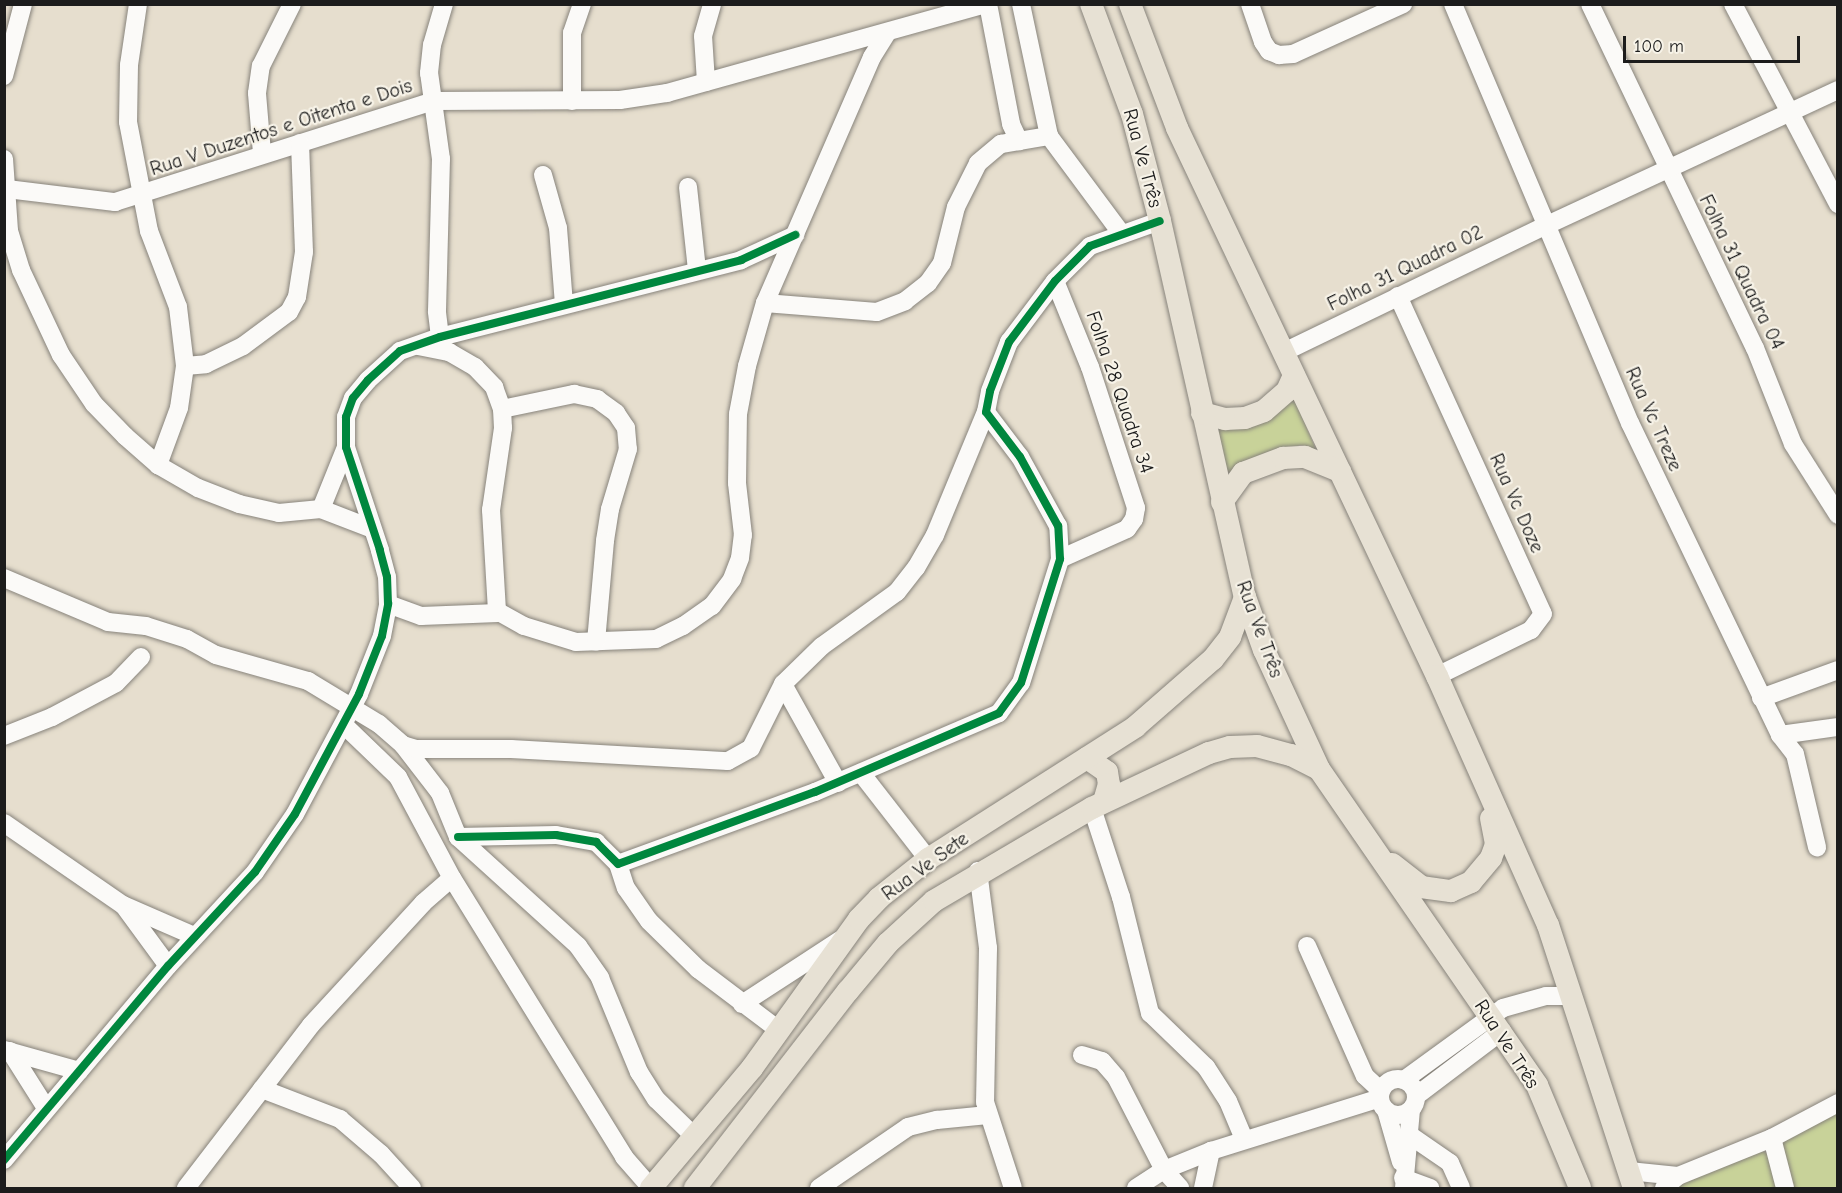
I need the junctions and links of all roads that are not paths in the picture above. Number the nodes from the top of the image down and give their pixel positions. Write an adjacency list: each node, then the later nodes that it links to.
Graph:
1 (23, 4): 17 (street)
2 (138, 4): 32 (street)
3 (292, 4): 26 (street)
4 (444, 4): 20 (street)
5 (582, 4): 21 (street)
6 (712, 4): 18 (street)
7 (987, 4): 16 (street, Rua V Duzentos e Oitenta e Dois); 24 (street)
8 (1021, 4): 23 (street)
9 (1091, 4): 34 (main road, Rua Ve Três)
10 (1130, 4): 46 (main road, Rua Ve Três)
11 (1250, 4): 12 (street)
12 (1402, 4)
13 (1453, 4): 35 (street, Rua Vc Treze)
14 (1590, 4): 28 (street, Folha 31 Quadra 04)
15 (1733, 4): 22 (street)
16 (887, 33): 18 (street, Rua V Duzentos e Oitenta e Dois); 36 (street)
17 (4, 76)
18 (706, 82): 21 (street, Rua V Duzentos e Oitenta e Dois)
19 (1838, 90): 22 (street)
20 (434, 101): 21 (street, Rua V Duzentos e Oitenta e Dois); 25 (street, Rua V Duzentos e Oitenta e Dois); 44 (street)
21 (572, 101)
22 (1791, 113): 28 (street); 33 (street)
23 (1049, 136): 24 (street); 37 (street)
24 (1010, 142): 42 (street)
25 (300, 143): 26 (street, Rua V Duzentos e Oitenta e Dois); 47 (street)
26 (262, 153): 32 (street, Rua V Duzentos e Oitenta e Dois)
27 (4, 159): 31 (street)
28 (1667, 170): 35 (street, Folha 31 Quadra 02); 57 (street, Folha 31 Quadra 04)
29 (543, 175): 43 (street)
30 (688, 187): 39 (street)
31 (6, 189): 32 (street, Rua V Duzentos e Oitenta e Dois); 38 (street)
32 (141, 195): 47 (street)
33 (1838, 204)
34 (1160, 221): 37 (street); 51 (main road, Rua Ve Três)
35 (1547, 225): 41 (street, Folha 31 Quadra 02); 69 (street, Rua Vc Treze)
36 (795, 234): 39 (street); 42 (street)
37 (1121, 234): 40 (street)
38 (9, 248): 53 (street)
39 (697, 270): 43 (street)
40 (1055, 281): 50 (street); 59 (street, Folha 28 Quadra 34)
41 (1398, 296): 46 (street, Folha 31 Quadra 02); 67 (street, Rua Vc Doze)
42 (765, 303): 64 (street)
43 (564, 304): 44 (street)
44 (440, 337): 45 (street)
45 (418, 346): 49 (street); 52 (street)
46 (1284, 352): 48 (main road, Rua Ve Três)
47 (185, 366): 53 (street)
48 (1294, 375): 51 (main road); 54 (main road, Rua Ve Três)
49 (502, 409): 63 (street); 64 (street)
50 (986, 412): 59 (street); 68 (street)
51 (1202, 413): 55 (main road, Rua Ve Três)
52 (346, 447): 56 (street); 58 (street)
53 (158, 465): 56 (street)
54 (1340, 471): 55 (main road); 67 (main road, Rua Ve Três)
55 (1222, 502): 61 (main road, Rua Ve Três)
56 (321, 509): 58 (street)
57 (1838, 514)
58 (370, 528): 62 (street)
59 (1060, 559): 77 (street)
60 (4, 578): 70 (street)
61 (1245, 597): 75 (main road, Rua Ve Sete); 76 (main road, Rua Ve Três)
62 (388, 604): 63 (street); 70 (street)
63 (501, 615): 64 (street)
64 (596, 642)
65 (141, 657): 73 (street)
66 (1838, 670): 69 (street)
67 (1437, 676): 79 (main road, Rua Ve Três)
68 (783, 684): 74 (street); 78 (street)
69 (1761, 698): 72 (street, Rua Vc Treze)
70 (348, 717): 74 (street); 88 (street); 91 (street)
71 (1838, 727): 72 (street)
72 (1780, 735): 83 (street, Rua Vc Treze)
73 (4, 736)
74 (403, 745): 82 (street)
75 (1087, 758): 80 (main road); 85 (main road, Rua Ve Sete)
76 (1319, 769): 80 (main road, Rua Ve Sete); 84 (main road, Rua Ve Três)
77 (861, 773): 78 (street); 85 (street)
78 (838, 783): 86 (street)
79 (1486, 789): 84 (main road); 95 (main road, Rua Ve Três)
80 (1098, 805): 87 (main road, Rua Ve Sete); 112 (street)
81 (4, 823): 89 (street)
82 (458, 837): 86 (street); 110 (street)
83 (1817, 848)
84 (1376, 853): 97 (main road, Rua Ve Três)
85 (928, 860): 90 (main road, Rua Ve Sete)
86 (618, 864): 96 (street)
87 (978, 871): 92 (main road, Rua Ve Sete); 108 (street)
88 (452, 878): 103 (street); 124 (street)
89 (123, 905): 91 (street); 94 (street)
90 (854, 927): 92 (main road); 96 (street); 98 (main road, Rua Ve Sete)
91 (194, 936): 94 (street)
92 (888, 943): 120 (main road, Rua Ve Sete)
93 (1307, 946): 104 (street)
94 (168, 966): 101 (street)
95 (1572, 996): 97 (street); 119 (main road, Rua Ve Três)
96 (742, 1004): 98 (street)
97 (1496, 1023): 102 (street); 105 (street); 131 (main road, Rua Ve Três)
98 (780, 1031): 110 (main road, Rua Ve Sete)
99 (7, 1051): 101 (street); 107 (street)
100 (1082, 1055): 115 (street)
101 (79, 1071): 107 (street)
102 (1404, 1080): 104 (street); 105 (street)
103 (262, 1089): 122 (street); 123 (street)
104 (1382, 1100): 105 (street); 112 (street); 117 (street)
105 (1414, 1103): 109 (street)
106 (1838, 1103): 111 (street)
107 (46, 1108): 114 (street)
108 (988, 1115): 118 (street); 125 (street)
109 (1408, 1134): 117 (street); 130 (street)
110 (695, 1137): 124 (main road, Rua Ve Sete)
111 (1772, 1138): 116 (street); 133 (street)
112 (1244, 1139): 113 (street)
113 (1211, 1151): 115 (street); 128 (street)
114 (4, 1160)
115 (1164, 1170): 126 (street); 127 (street)
116 (1678, 1176): 119 (street); 132 (street)
117 (1403, 1178): 129 (street)
118 (850, 1181): 121 (street)
119 (1628, 1183)
120 (699, 1187)
121 (825, 1187)
122 (186, 1188)
123 (412, 1188)
124 (651, 1188)
125 (1013, 1188)
126 (1136, 1188)
127 (1180, 1188)
128 (1203, 1188)
129 (1430, 1188)
130 (1461, 1188)
131 (1580, 1188)
132 (1664, 1188)
133 (1785, 1188)

